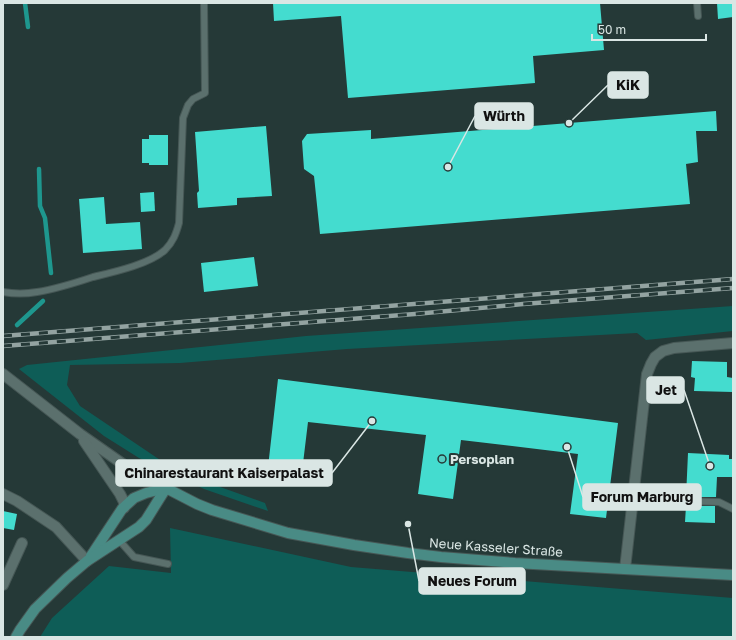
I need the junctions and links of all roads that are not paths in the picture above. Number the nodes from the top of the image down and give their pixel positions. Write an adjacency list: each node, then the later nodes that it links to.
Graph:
1 (204, 3): 4 (lane)
2 (697, 3): 3 (lane)
3 (698, 16)
4 (3, 292)
5 (733, 343): 10 (street)
6 (3, 374): 7 (street, Neue Kasseler Straße)
7 (80, 434): 8 (street, Neue Kasseler Straße); 11 (street)
8 (166, 488): 11 (main road); 13 (main road); 17 (main road, Neue Kasseler Straße)
9 (3, 494): 15 (street)
10 (632, 502): 12 (lane); 17 (street)
11 (124, 508): 15 (main road)
12 (733, 509)
13 (119, 540): 15 (main road); 16 (lane)
14 (22, 543): 19 (street)
15 (87, 561): 20 (main road)
16 (168, 564)
17 (625, 569): 18 (main road, Neue Kasseler Straße)
18 (733, 575)
19 (3, 585)
20 (16, 637)

